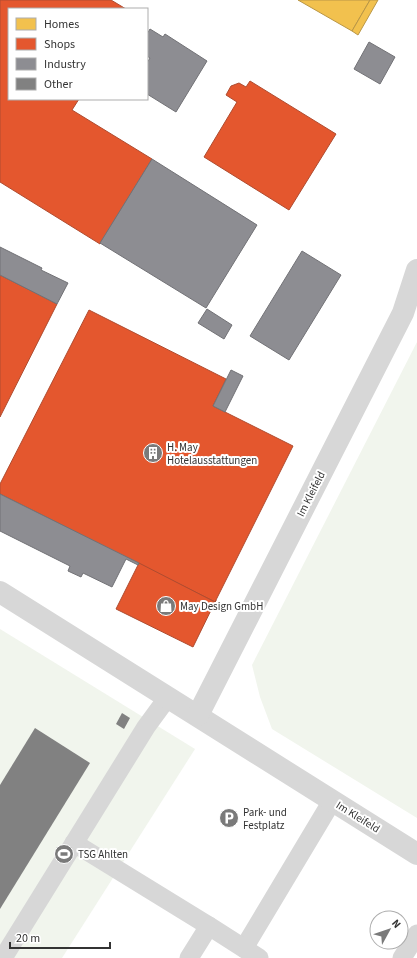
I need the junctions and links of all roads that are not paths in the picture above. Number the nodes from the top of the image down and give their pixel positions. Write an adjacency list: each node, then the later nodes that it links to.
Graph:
1 (417, 270): 4 (street, Im Kleifeld)
2 (0, 592): 3 (street, Im Kleifeld)
3 (168, 697): 4 (street, Im Kleifeld); 6 (lane)
4 (198, 715): 5 (street, Im Kleifeld)
5 (332, 801): 7 (street, Im Kleifeld); 10 (lane)
6 (74, 843): 8 (lane); 11 (lane)
7 (417, 854)
8 (209, 926): 10 (lane); 12 (lane)
9 (417, 934): 14 (lane)
10 (244, 948): 13 (lane)
11 (3, 958)
12 (189, 958)
13 (259, 958)
14 (402, 958)

